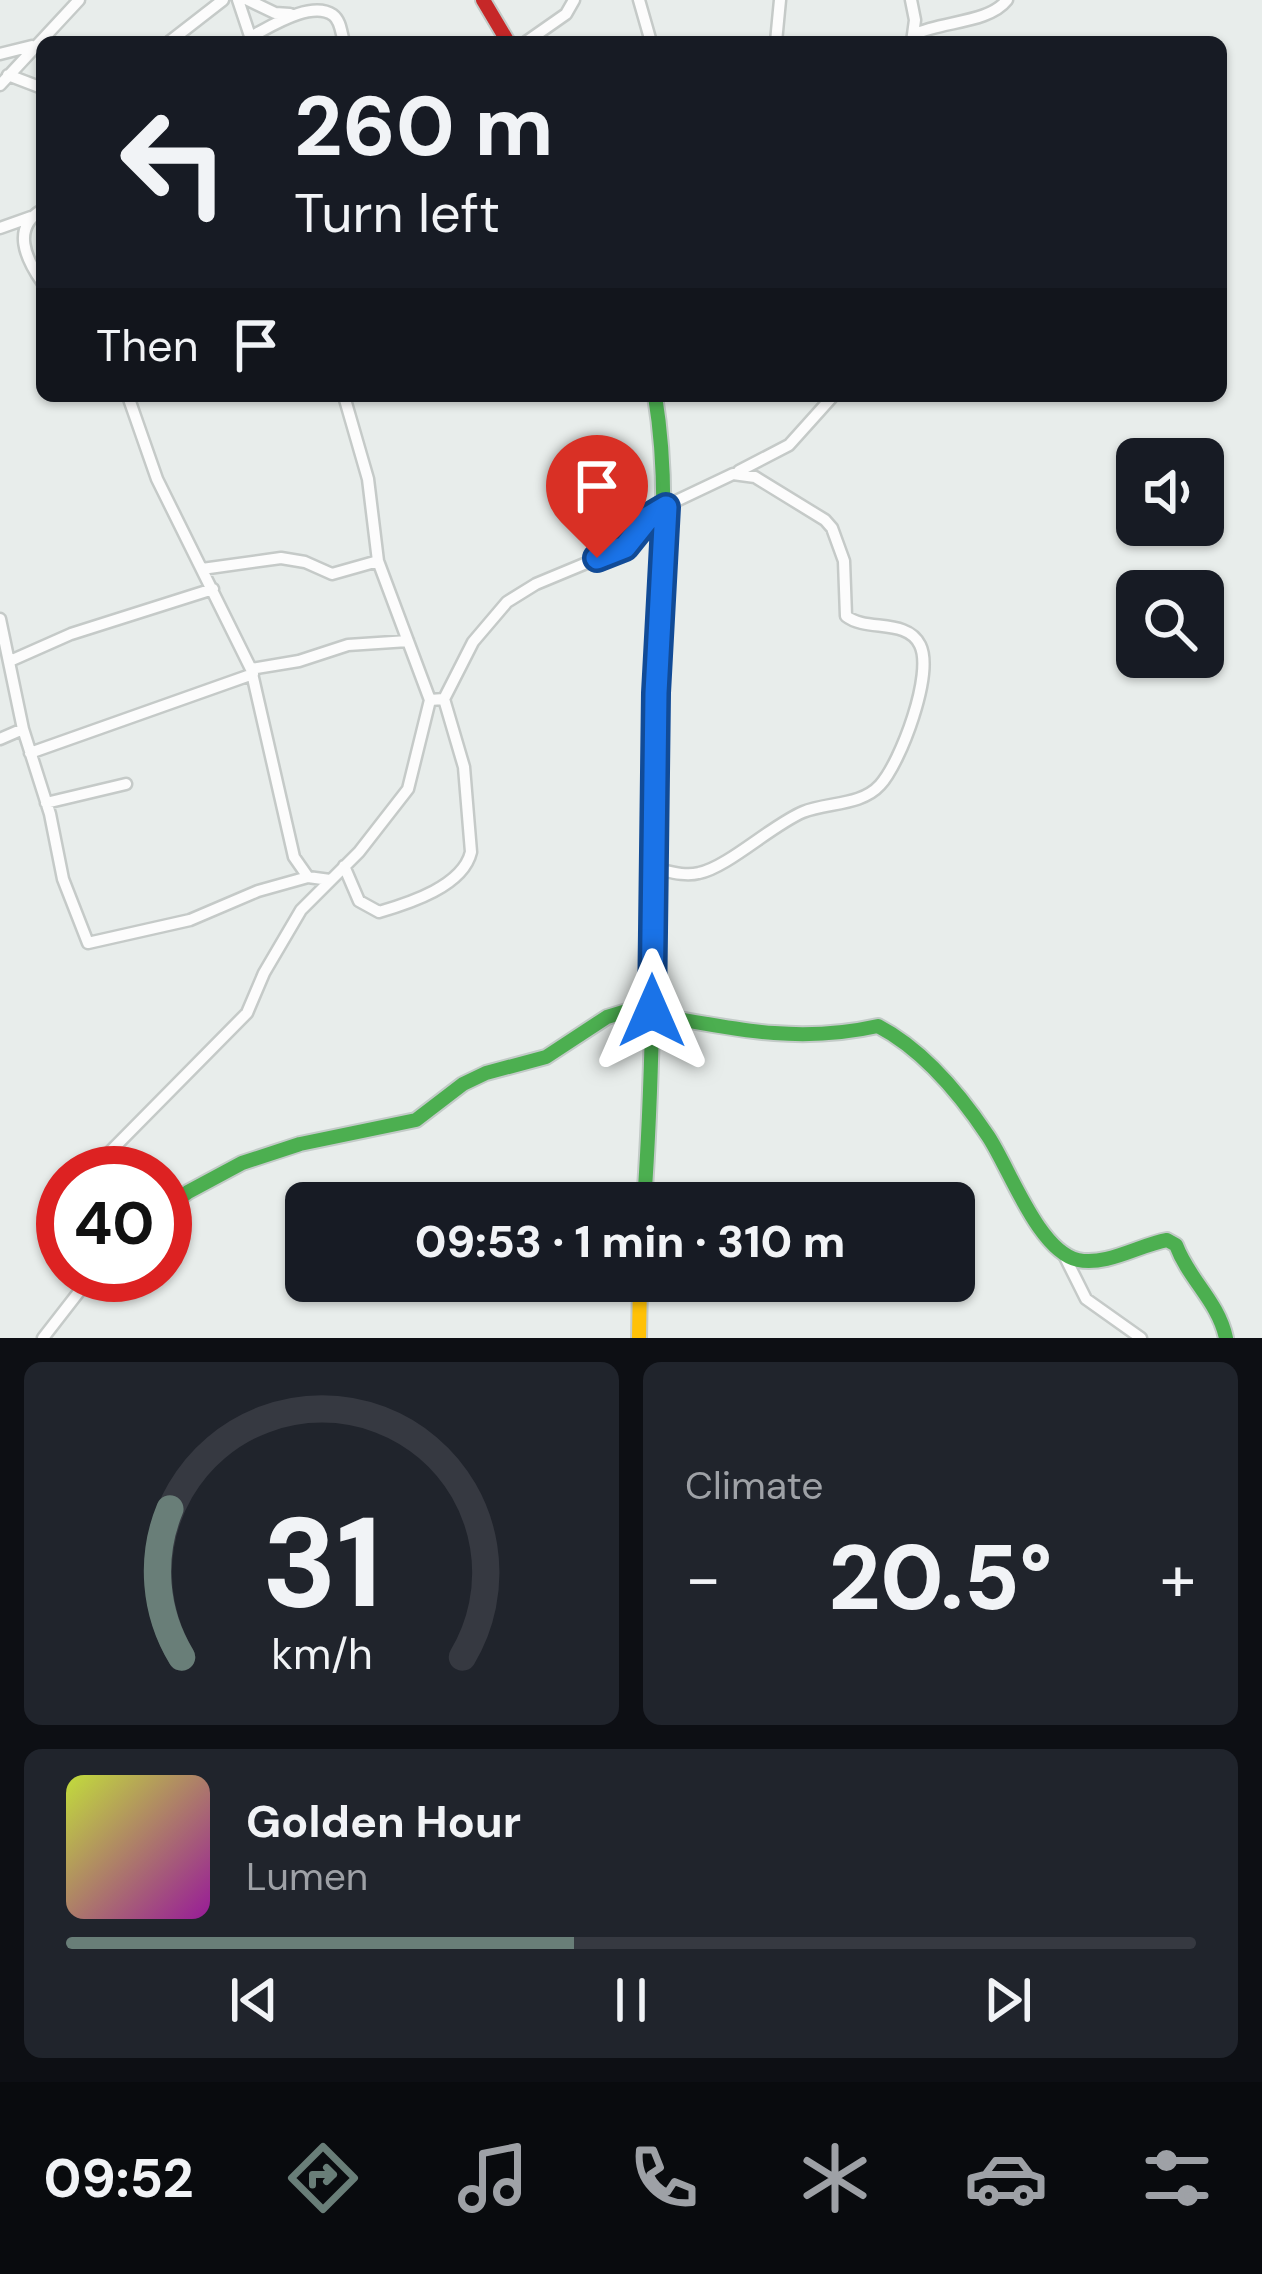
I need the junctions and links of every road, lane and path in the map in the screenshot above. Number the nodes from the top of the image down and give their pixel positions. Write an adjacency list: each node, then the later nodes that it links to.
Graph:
1 (80, 0): 12 (street)
2 (223, 0): 13 (street)
3 (238, 0): 14 (street)
4 (248, 0): 11 (street)
5 (483, 0): 17 (street)
6 (574, 0): 18 (street)
7 (639, 0): 19 (street)
8 (780, 0): 20 (street)
9 (911, 0): 21 (street)
10 (1006, 0): 22 (street)
11 (293, 15): 15 (street); 16 (street)
12 (45, 36)
13 (177, 36)
14 (250, 36)
15 (258, 36)
16 (342, 36)
17 (504, 36)
18 (535, 36)
19 (649, 36)
20 (777, 36)
21 (914, 36)
22 (918, 36)
23 (35, 46): 24 (street); 25 (street)
24 (0, 54)
25 (4, 80): 26 (street)
26 (36, 87)
27 (36, 213): 29 (street)
28 (36, 214): 30 (street)
29 (0, 229)
30 (36, 270)
31 (130, 402): 38 (street)
32 (346, 402): 37 (street)
33 (656, 402): 36 (street)
34 (829, 402): 35 (street)
35 (733, 474): 36 (street); 51 (street)
36 (666, 507): 44 (street); 51 (street)
37 (378, 561): 38 (street); 41 (street)
38 (202, 569): 39 (street)
39 (213, 589): 42 (street); 43 (street)
40 (0, 620): 42 (street)
41 (408, 641): 43 (street); 44 (street)
42 (10, 661): 45 (street)
43 (252, 672): 47 (street); 52 (street)
44 (437, 700): 50 (street); 50 (street)
45 (23, 729): 46 (street); 47 (street)
46 (0, 739)
47 (31, 753): 49 (street)
48 (126, 784): 49 (street)
49 (46, 802): 52 (street)
50 (344, 866): 53 (street)
51 (653, 868): 54 (street)
52 (308, 877): 53 (street)
53 (330, 880): 55 (street)
54 (652, 1011): 56 (street); 57 (street); 58 (street)
55 (116, 1146)
56 (645, 1182)
57 (192, 1190)
58 (1065, 1257): 63 (street); 64 (street)
59 (71, 1302): 61 (street)
60 (640, 1302): 62 (street)
61 (43, 1338)
62 (639, 1338)
63 (1142, 1338)
64 (1226, 1338)

